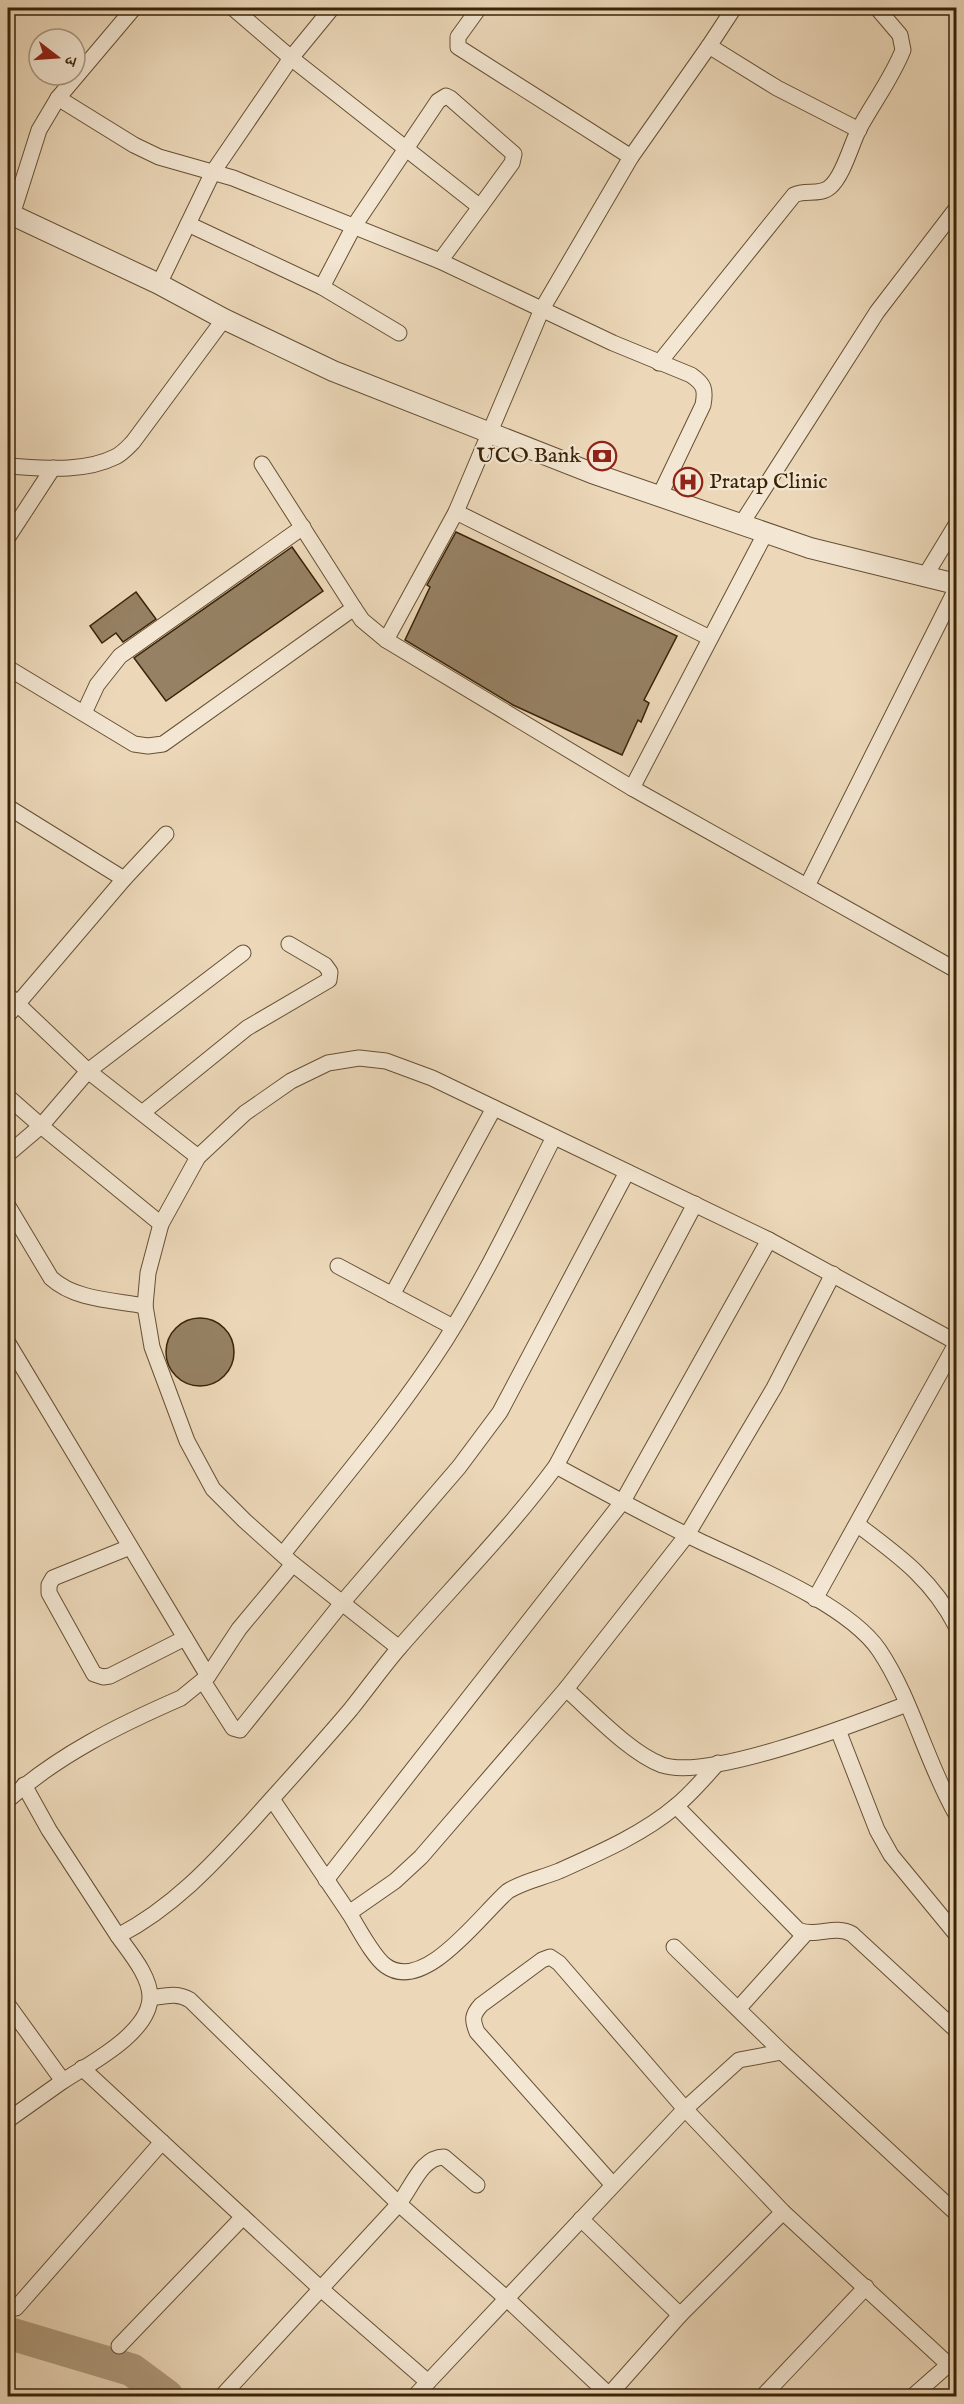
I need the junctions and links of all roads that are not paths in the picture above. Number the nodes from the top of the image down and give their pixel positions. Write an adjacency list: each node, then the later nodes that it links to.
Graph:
1 (134, 8): 9 (street)
2 (232, 8): 8 (street)
3 (332, 8): 8 (street)
4 (479, 8): 12 (street)
5 (734, 8): 7 (street)
6 (877, 8): 10 (street)
7 (710, 46): 10 (street); 12 (street)
8 (291, 58): 11 (street); 13 (street)
9 (58, 98): 13 (street); 16 (street)
10 (859, 130): 25 (street)
11 (406, 150): 14 (street); 14 (street); 18 (street)
12 (631, 157): 22 (street)
13 (213, 172): 17 (street); 18 (street)
14 (480, 207): 19 (street)
15 (957, 209): 32 (street)
16 (10, 214): 20 (street)
17 (188, 224): 20 (street); 21 (street)
18 (354, 226): 19 (street); 21 (street)
19 (440, 261): 22 (street)
20 (159, 284): 23 (street)
21 (322, 288): 24 (street)
22 (542, 309): 25 (street); 26 (street)
23 (224, 319): 26 (street); 29 (street)
24 (399, 333)
25 (659, 363): 30 (street)
26 (488, 432): 30 (street); 31 (street)
27 (262, 464): 34 (street)
28 (8, 466): 29 (street)
29 (53, 468): 36 (street)
30 (659, 497): 32 (street)
31 (456, 512): 41 (street); 42 (street)
32 (740, 525): 35 (street)
33 (957, 525): 37 (street)
34 (303, 527): 40 (street); 44 (street)
35 (765, 534): 37 (street); 41 (street)
36 (8, 537)
37 (925, 576): 38 (street)
38 (957, 584)
39 (957, 589): 49 (street)
40 (354, 608): 42 (street); 44 (street)
41 (710, 639): 45 (street)
42 (386, 640): 45 (street)
43 (8, 668): 44 (street)
44 (84, 713)
45 (632, 788): 49 (street)
46 (8, 807): 48 (street)
47 (166, 834): 48 (street)
48 (124, 879): 53 (street)
49 (807, 886): 52 (street)
50 (289, 944): 58 (street)
51 (243, 953): 55 (street)
52 (957, 970)
53 (13, 999): 54 (street); 55 (street)
54 (8, 1015)
55 (88, 1071): 58 (street); 59 (street)
56 (8, 1097): 59 (street)
57 (494, 1108): 60 (street); 62 (street); 70 (street)
58 (142, 1113): 62 (street)
59 (41, 1126): 61 (street); 66 (street)
60 (554, 1137): 63 (street); 72 (street)
61 (8, 1155)
62 (198, 1157): 66 (street)
63 (627, 1172): 64 (street); 82 (street)
64 (695, 1204): 67 (street); 75 (street)
65 (8, 1206): 71 (street)
66 (161, 1224): 71 (street)
67 (769, 1240): 69 (street); 76 (street)
68 (338, 1266): 70 (street)
69 (832, 1274): 74 (street); 78 (street)
70 (392, 1295): 72 (street)
71 (145, 1306): 80 (street)
72 (453, 1327): 80 (street)
73 (8, 1343): 79 (street)
74 (957, 1343): 77 (street)
75 (556, 1466): 76 (street); 85 (street)
76 (623, 1501): 78 (street); 96 (street)
77 (858, 1525): 81 (street); 83 (street)
78 (687, 1535): 81 (street); 87 (street)
79 (130, 1547): 84 (street); 84 (street)
80 (288, 1559): 82 (street); 86 (street)
81 (815, 1599): 88 (street)
82 (342, 1603): 85 (street); 86 (street)
83 (957, 1626)
84 (185, 1638): 86 (street)
85 (399, 1648): 92 (street)
86 (206, 1678): 91 (street)
87 (566, 1689): 90 (street); 97 (street)
88 (907, 1704): 89 (street); 95 (street)
89 (838, 1730): 90 (street); 99 (street)
90 (718, 1763): 94 (street)
91 (24, 1785): 93 (street); 100 (street)
92 (272, 1799): 96 (street); 100 (street)
93 (8, 1800)
94 (676, 1806): 97 (street); 98 (street)
95 (957, 1814)
96 (327, 1880): 97 (street)
97 (349, 1913)
98 (806, 1933): 104 (street); 105 (street)
99 (957, 1934)
100 (118, 1936): 102 (street)
101 (674, 1947): 104 (street)
102 (151, 1998): 107 (street); 114 (street)
103 (8, 2005): 108 (street)
104 (738, 2009): 106 (street)
105 (957, 2030)
106 (782, 2052): 109 (street); 116 (street)
107 (82, 2068): 108 (street); 111 (street)
108 (63, 2081): 110 (street)
109 (685, 2109): 113 (street); 113 (street); 115 (street)
110 (8, 2119)
111 (162, 2142): 117 (street); 122 (street)
112 (477, 2185): 114 (street)
113 (613, 2185): 118 (street)
114 (399, 2204): 120 (street); 121 (street)
115 (783, 2212): 119 (street); 123 (street)
116 (957, 2213)
117 (243, 2217): 120 (street); 124 (street)
118 (581, 2219): 121 (street); 123 (street)
119 (866, 2287): 125 (street); 130 (street)
120 (321, 2289): 126 (street); 128 (street)
121 (506, 2298): 126 (street); 127 (street)
122 (16, 2308)
123 (680, 2316): 127 (street)
124 (119, 2346)
125 (953, 2361): 131 (street)
126 (428, 2382): 129 (street)
127 (608, 2396)
128 (222, 2397)
129 (415, 2397)
130 (763, 2397)
131 (913, 2397)

